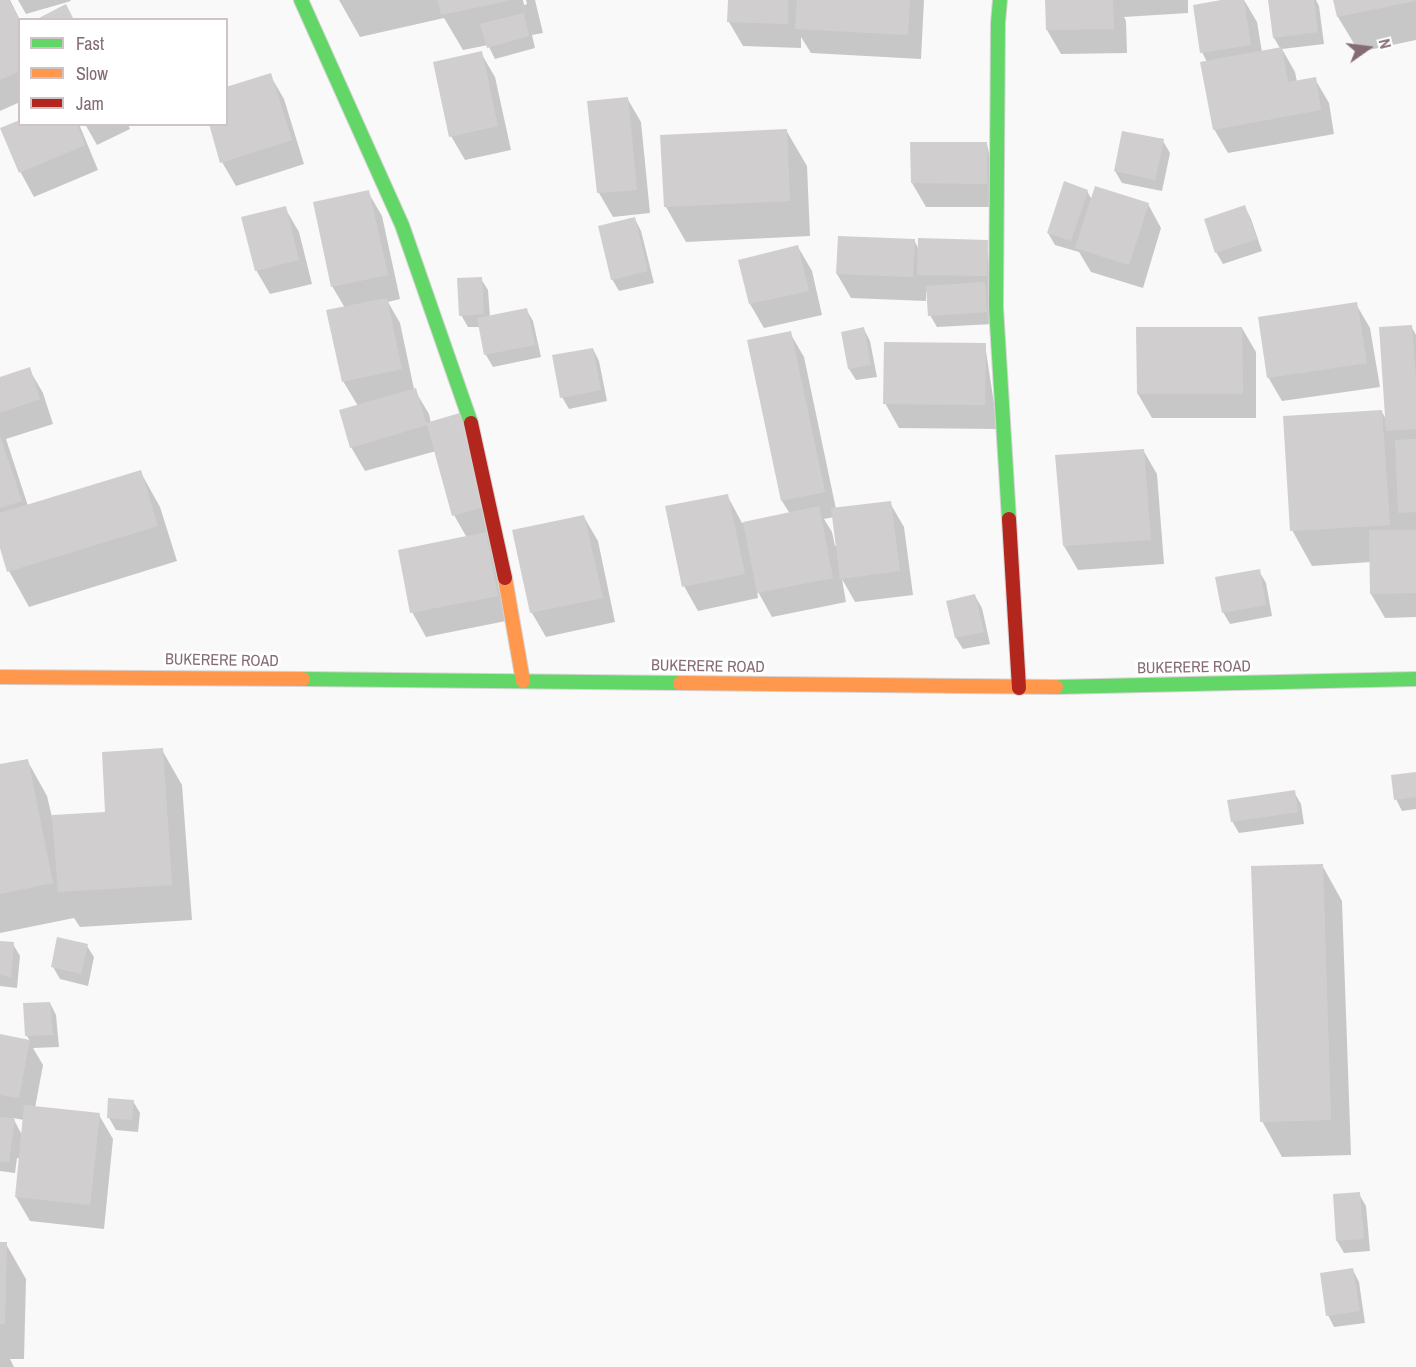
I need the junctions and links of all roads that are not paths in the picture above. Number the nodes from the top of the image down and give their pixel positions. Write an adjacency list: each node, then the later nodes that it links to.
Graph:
1 (301, 0): 5 (street)
2 (1000, 0): 6 (street)
3 (0, 677): 5 (street, BUKERERE ROAD)
4 (1416, 679): 6 (street, BUKERERE ROAD)
5 (523, 681): 6 (street, BUKERERE ROAD)
6 (1019, 688)

